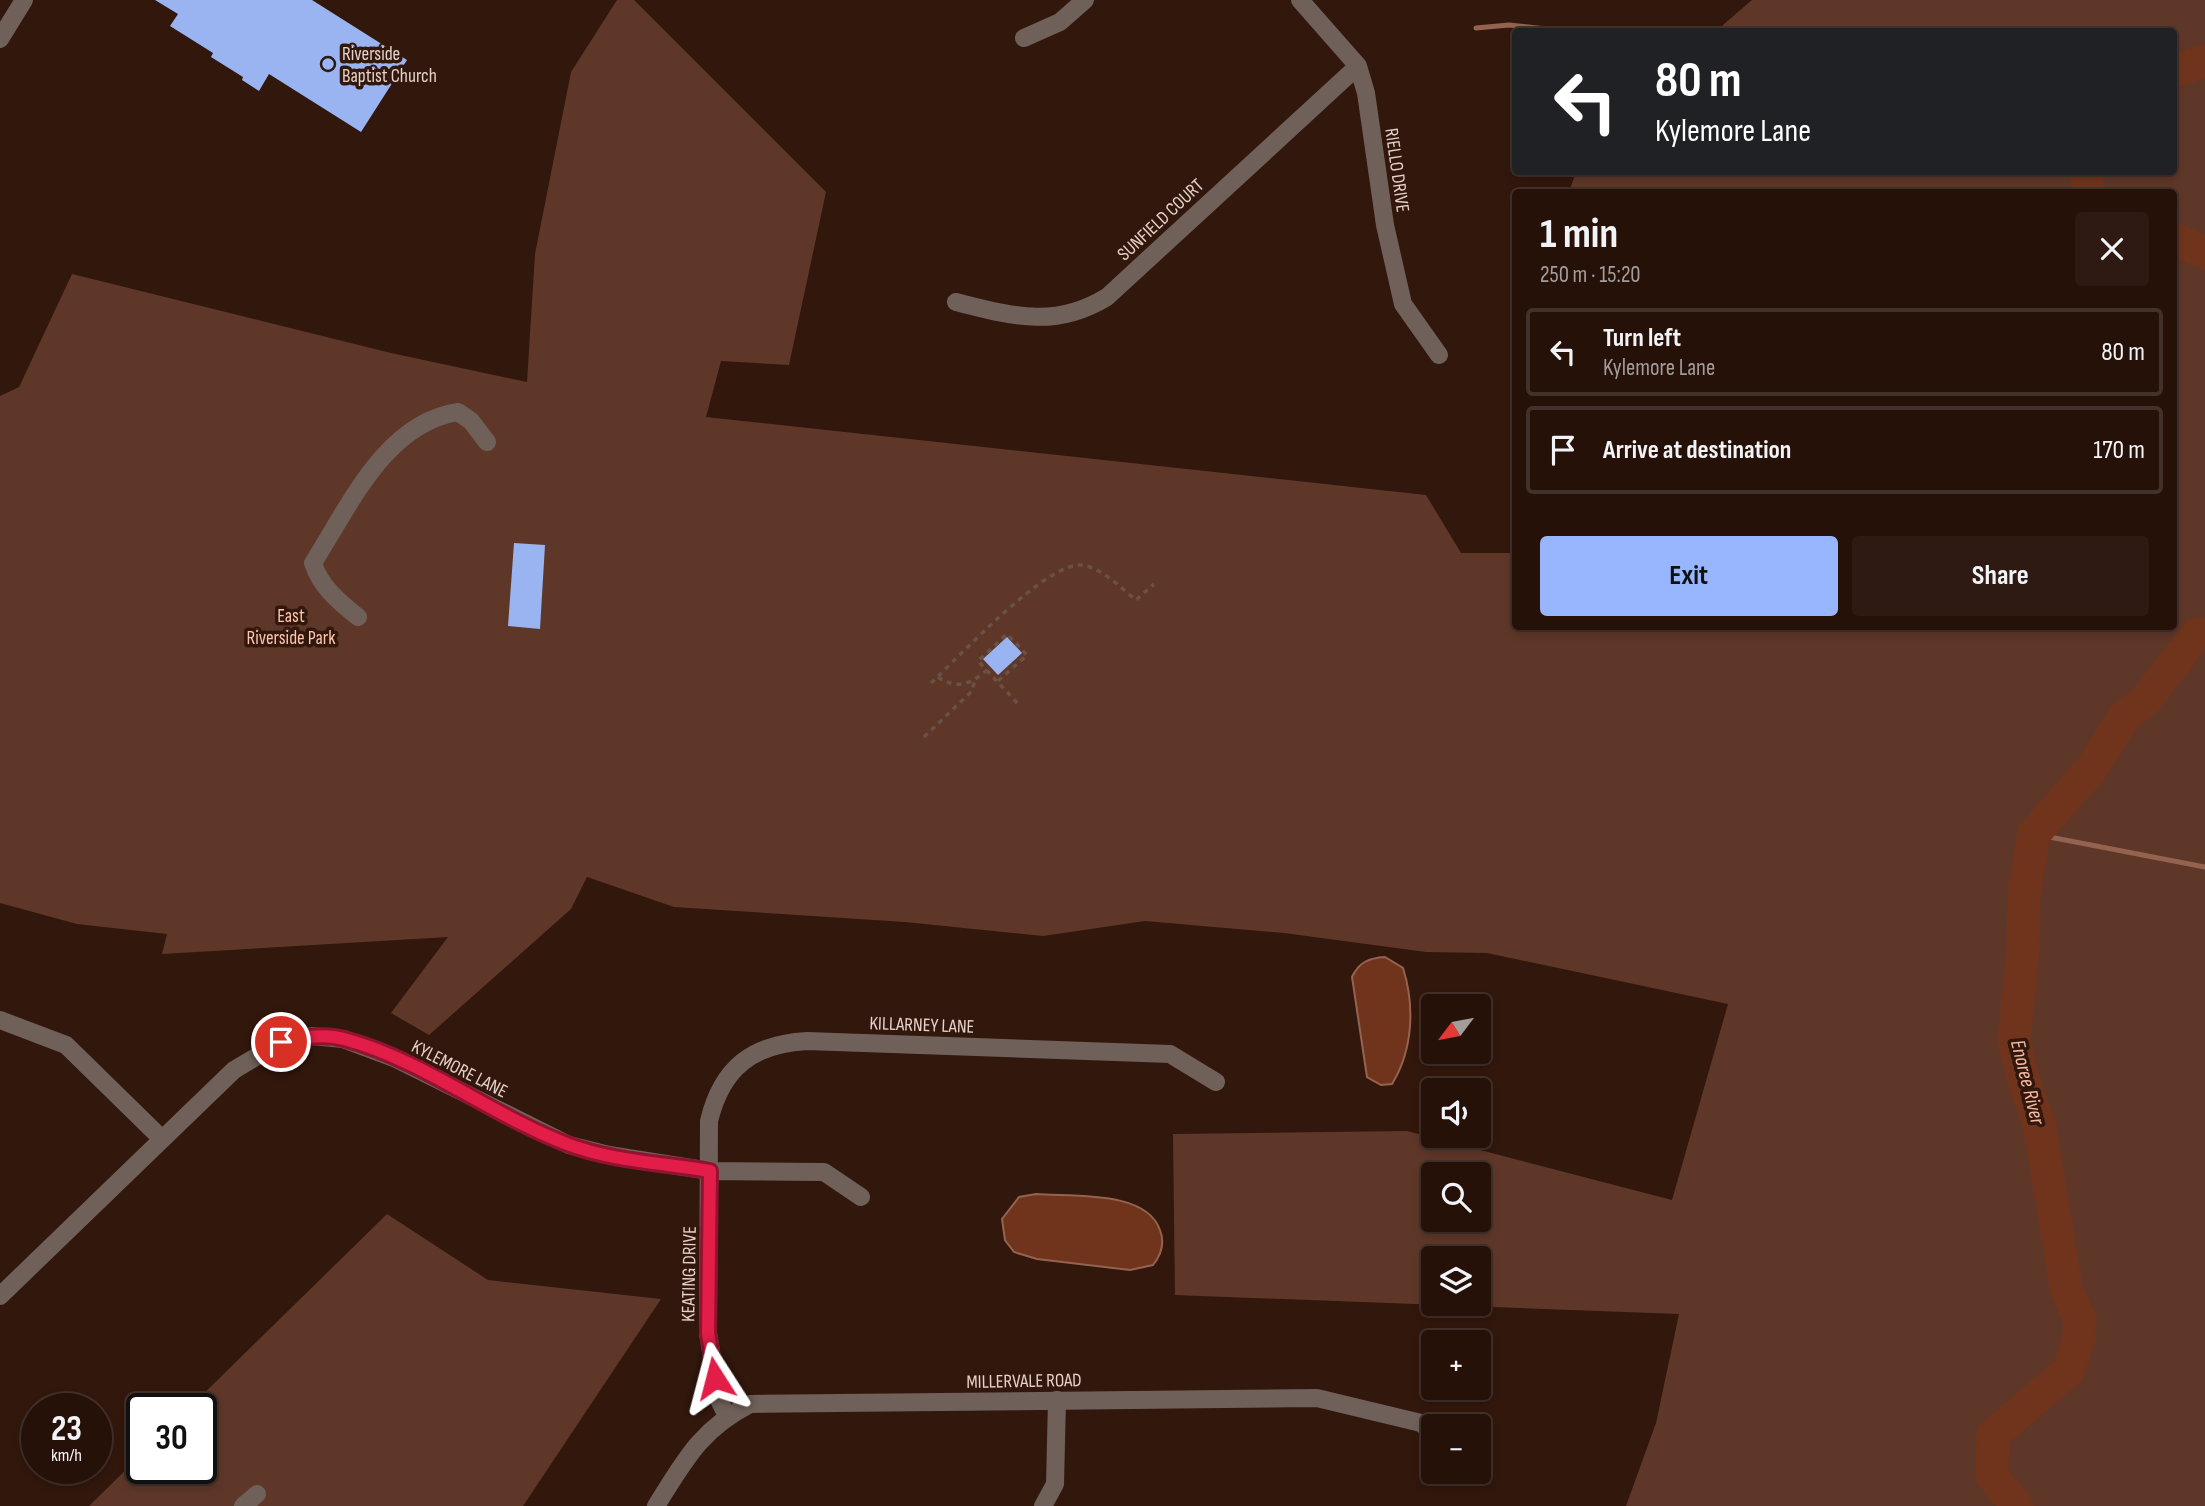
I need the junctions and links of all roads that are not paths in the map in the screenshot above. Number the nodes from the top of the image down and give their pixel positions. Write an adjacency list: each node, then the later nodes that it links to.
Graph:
1 (24, 0): 5 (street)
2 (1085, 0): 4 (street)
3 (1300, 0): 6 (street, RIELLO DRIVE)
4 (1024, 38)
5 (0, 39)
6 (1357, 66): 7 (street, SUNFIELD COURT); 8 (street, RIELLO DRIVE)
7 (956, 302)
8 (1439, 355)
9 (487, 442): 10 (street)
10 (358, 617)
11 (0, 1020): 13 (street)
12 (1216, 1082): 14 (street, KILLARNEY LANE)
13 (162, 1139): 14 (street, KYLEMORE LANE); 16 (street, KYLEMORE LANE)
14 (710, 1171): 15 (street, KYLEMORE LANE); 18 (street, KEATING DRIVE)
15 (861, 1196)
16 (0, 1296)
17 (1057, 1400): 18 (street, MILLERVALE ROAD); 19 (street, MILLERVALE ROAD); 23 (street)
18 (727, 1416): 22 (street, MILLERVALE ROAD)
19 (1421, 1423)
20 (257, 1494): 21 (street)
21 (243, 1506)
22 (656, 1506)
23 (1043, 1506)

